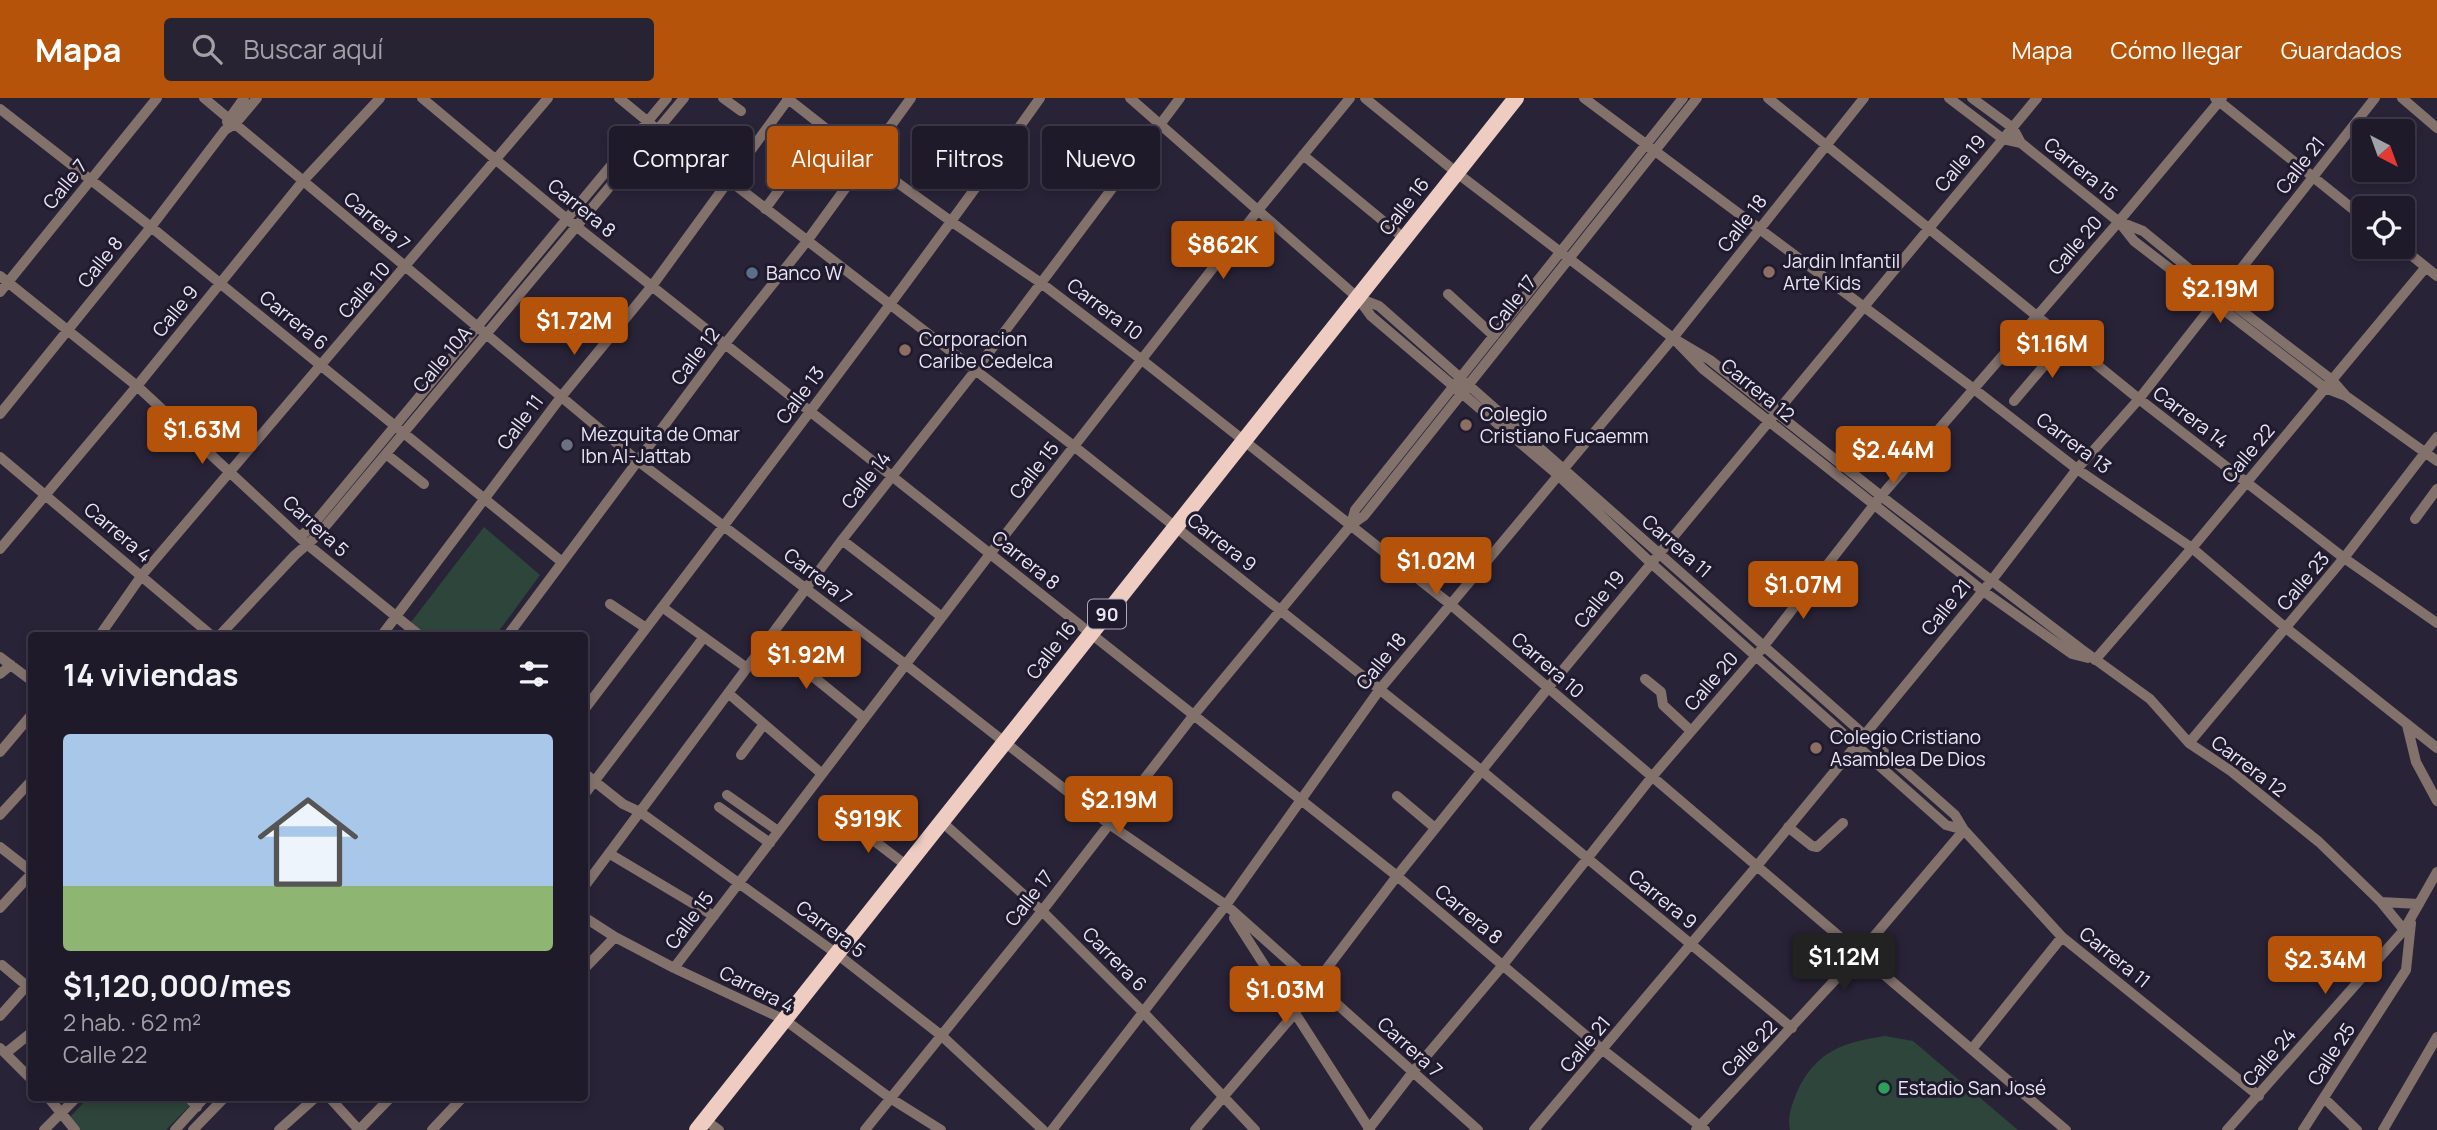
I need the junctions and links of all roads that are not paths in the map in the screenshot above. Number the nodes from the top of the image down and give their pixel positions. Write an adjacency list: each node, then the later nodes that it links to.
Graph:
1 (157, 98): 51 (street, Calle 7)
2 (204, 98): 34 (street, Carrera 7)
3 (244, 98): 34 (street, Calle 8)
4 (257, 98): 34 (street, Calle 8)
5 (380, 98): 52 (street, Calle 9)
6 (422, 98): 48 (street, Carrera 8)
7 (548, 98): 48 (street, Calle 10)
8 (618, 98): 33 (street, Carrera 9)
9 (667, 98): 33 (street, Calle 10A)
10 (684, 98): 37 (street, Calle 10A)
11 (723, 98): 32 (street)
12 (788, 98): 38 (street, Carrera 10); 45 (street, Calle 11)
13 (911, 98): 39 (street, Calle 12)
14 (1040, 98): 63 (street, Calle 13)
15 (1130, 98): 35 (street, Carrera 11)
16 (1180, 98): 35 (street, Calle 14)
17 (1350, 98): 47 (street, Calle 15)
18 (1364, 98): 49 (street, Carrera 12)
19 (1516, 98): 49 (highway, Calle 16 / 90)
20 (1584, 98): 46 (street, Carrera 13)
21 (1683, 98): 46 (street, Calle 17)
22 (1697, 98): 46 (street, Calle 17)
23 (1768, 98): 44 (street, Carrera 14)
24 (1864, 98): 44 (street, Calle 18)
25 (1949, 98): 42 (street, Carrera 15)
26 (1972, 98): 40 (street, Carrera 15)
27 (2037, 98): 40 (street, Calle 19)
28 (2375, 98): 50 (street, Calle 21)
29 (2402, 98): 41 (street)
30 (2218, 99): 50 (street); 64 (street, Calle 20)
31 (0, 109): 51 (street, Carrera 6)
32 (741, 111)
33 (648, 121): 36 (street, Carrera 9); 62 (street, Calle 10A)
34 (229, 124): 52 (street, Carrera 7); 65 (street, Calle 8)
35 (1161, 125): 61 (street, Carrera 11); 78 (street, Calle 14)
36 (654, 126)
37 (661, 126)
38 (823, 126)
39 (891, 126)
40 (2013, 128): 42 (street, Calle 19); 43 (street, Carrera 15)
41 (2437, 128)
42 (2003, 139): 43 (street, Carrera 15); 68 (street, Calle 19)
43 (2021, 143): 64 (street, Carrera 15)
44 (1826, 146): 67 (street, Calle 18); 68 (street, Carrera 14)
45 (753, 148)
46 (1650, 148): 67 (street, Carrera 13); 71 (street, Calle 17)
47 (1303, 155): 61 (street, Calle 15); 69 (street)
48 (497, 160): 62 (street, Carrera 8); 74 (street, Calle 10)
49 (1457, 173): 69 (highway, Calle 16 / 90); 71 (street, Carrera 12)
50 (2313, 177): 59 (street); 83 (street, Calle 21)
51 (91, 179): 65 (street, Carrera 6); 76 (street, Calle 7)
52 (303, 181): 74 (street, Carrera 7); 77 (street, Calle 9)
53 (898, 183): 63 (street, Carrera 10)
54 (609, 189): 66 (street, Calle 10A)
55 (724, 189): 79 (street, Calle 11)
56 (740, 189): 60 (street, Carrera 9)
57 (780, 189): 60 (street)
58 (845, 189): 70 (street, Calle 12)
59 (2352, 208)
60 (765, 209): 70 (street, Carrera 9)
61 (1259, 209): 82 (street, Carrera 11); 93 (street, Calle 15)
62 (566, 219): 66 (street, Carrera 8); 88 (street, Calle 10A)
63 (952, 222): 78 (street, Carrera 10); 84 (street, Calle 13)
64 (2119, 222): 83 (street, Carrera 15); 86 (street, Calle 20)
65 (151, 227): 77 (street, Carrera 6); 87 (street, Calle 8)
66 (577, 227): 79 (street, Carrera 8); 88 (street, Calle 10A)
67 (1759, 229): 85 (street, Carrera 13); 90 (street, Calle 18)
68 (1928, 229): 85 (street, Calle 19); 86 (street, Carrera 14)
69 (1405, 239): 82 (highway, Calle 16 / 90)
70 (807, 241): 84 (street, Carrera 9); 92 (street, Calle 12)
71 (1566, 254): 89 (street, Calle 17); 90 (street, Carrera 12); 98 (street, Calle 17)
72 (2415, 258): 73 (street)
73 (2426, 267): 75 (street); 96 (street, Calle 22)
74 (405, 268): 88 (street, Carrera 7); 94 (street, Calle 10)
75 (2437, 276)
76 (4, 279): 80 (street, Calle 7); 87 (street, Carrera 5)
77 (220, 283): 94 (street, Carrera 6); 97 (street, Calle 9)
78 (1041, 283): 93 (street, Carrera 10); 95 (street, Calle 14)
79 (652, 286): 92 (street, Carrera 8); 100 (street, Calle 11)
80 (0, 292)
81 (1448, 294): 89 (street)
82 (1358, 298): 98 (street, Carrera 11); 109 (highway, Calle 16 / 90)
83 (2218, 299): 96 (street, Carrera 15); 101 (street, Calle 21)
84 (892, 305): 95 (street, Carrera 9); 103 (street, Calle 13)
85 (1865, 308): 99 (street, Carrera 13); 104 (street, Calle 19)
86 (2036, 315): 91 (street, Carrera 14); 99 (street, Calle 20)
87 (68, 330): 97 (street, Carrera 5); 105 (street, Calle 8)
88 (481, 331): 100 (street, Carrera 7); 107 (street, Calle 10A)
89 (1494, 336): 98 (street, Calle 17)
90 (1673, 338): 104 (street, Carrera 12); 106 (street, Carrera 12); 118 (street, Calle 18)
91 (2066, 340): 101 (street, Carrera 14); 102 (street)
92 (725, 344): 103 (street, Carrera 8); 114 (street, Calle 12)
93 (1143, 360): 109 (street, Carrera 10); 110 (street, Calle 15)
94 (321, 365): 107 (street, Carrera 6); 117 (street, Calle 10)
95 (975, 371): 110 (street, Carrera 9); 119 (street, Calle 14)
96 (2329, 384): 111 (street, Carrera 15); 120 (street, Calle 22)
97 (137, 386): 117 (street, Carrera 5); 123 (street, Calle 9)
98 (1461, 386): 118 (street, Carrera 11); 127 (street, Calle 17)
99 (1975, 389): 116 (street, Carrera 13); 125 (street, Calle 20)
100 (561, 397): 114 (street, Carrera 7); 124 (street, Calle 11)
101 (2139, 399): 116 (street, Calle 21); 120 (street, Carrera 14)
102 (2014, 401)
103 (809, 410): 119 (street, Carrera 8); 128 (street, Calle 13)
104 (1778, 412): 106 (street, Calle 19); 125 (street, Carrera 12)
105 (0, 414)
106 (1770, 422): 125 (street, Carrera 12); 136 (street, Calle 19)
107 (400, 429): 112 (street, Calle 10A); 124 (street, Carrera 6); 130 (street, Calle 10A)
108 (2437, 437): 111 (street, Calle 23)
109 (1244, 441): 127 (street, Carrera 10); 129 (highway, Calle 16 / 90)
110 (1074, 447): 129 (street, Carrera 9); 135 (street, Calle 15)
111 (2425, 452): 115 (street, Carrera 15); 137 (street, Calle 23)
112 (386, 454): 121 (street); 132 (street, Calle 10A)
113 (0, 457): 123 (street, Carrera 4)
114 (638, 461): 128 (street, Carrera 7); 138 (street, Calle 12)
115 (2437, 461)
116 (2077, 469): 133 (street, Carrera 13); 141 (street, Calle 21)
117 (230, 471): 130 (street, Carrera 5); 140 (street, Calle 10)
118 (1562, 473): 136 (street, Carrera 11); 139 (street, Carrera 11); 145 (street, Calle 18)
119 (891, 476): 131 (street, Calle 14); 135 (street, Carrera 8)
120 (2248, 482): 133 (street, Calle 22); 137 (street, Carrera 14)
121 (424, 484)
122 (2437, 489): 126 (street)
123 (45, 495): 134 (street, Calle 9); 140 (street, Carrera 4)
124 (485, 499): 138 (street, Carrera 6); 148 (street, Calle 11)
125 (1878, 501): 141 (street, Carrera 12); 143 (street, Carrera 12); 162 (street, Calle 20)
126 (2415, 519)
127 (1351, 525): 145 (street, Carrera 10); 147 (street, Calle 17)
128 (723, 526): 142 (street, Carrera 7); 146 (street, Calle 13)
129 (1175, 527): 147 (street, Carrera 9); 159 (highway, Calle 16 / 90)
130 (300, 537): 132 (street, Carrera 5)
131 (842, 540): 142 (street, Calle 14); 149 (street)
132 (308, 545): 148 (street, Carrera 5); 155 (street, Calle 10A)
133 (2192, 548): 152 (street, Carrera 13); 165 (street, Calle 22)
134 (0, 549)
135 (990, 554): 149 (street, Calle 15); 159 (street, Carrera 8)
136 (1659, 554): 139 (street, Calle 19); 162 (street, Carrera 11)
137 (2344, 558): 150 (street, Carrera 14); 152 (street, Calle 23)
138 (562, 562): 158 (street, Calle 12)
139 (1651, 563): 163 (street, Carrera 11); 172 (street, Calle 19)
140 (142, 576): 153 (street, Calle 10); 154 (street, Carrera 4)
141 (1992, 580): 143 (street, Calle 21); 165 (street, Carrera 12)
142 (806, 588): 161 (street, Calle 14); 166 (street, Carrera 7)
143 (1983, 591): 165 (street, Carrera 12); 182 (street, Calle 21)
144 (610, 604): 151 (street)
145 (1450, 604): 172 (street, Carrera 10); 173 (street, Calle 18)
146 (662, 607): 151 (street, Calle 13); 160 (street)
147 (1281, 611): 173 (street, Carrera 9); 176 (street, Calle 17)
148 (396, 617): 156 (street, Calle 11); 157 (street, Carrera 5)
149 (942, 617): 166 (street, Calle 15)
150 (2437, 623)
151 (646, 628): 175 (street, Calle 13)
152 (2286, 628): 180 (street, Carrera 13); 184 (street, Calle 23)
153 (102, 632)
154 (207, 632)
155 (223, 632)
156 (384, 632)
157 (415, 632)
158 (510, 632)
159 (1091, 634): 176 (street, Carrera 8); 183 (highway, Calle 16 / 90)
160 (704, 637): 168 (street); 193 (street)
161 (768, 640): 168 (street, Calle 14); 177 (street)
162 (1763, 646): 163 (street, Calle 20); 182 (street, Carrera 11)
163 (1756, 656): 181 (street, Calle 20); 185 (street, Carrera 11)
164 (0, 657): 167 (street)
165 (2095, 660): 184 (street, Carrera 12)
166 (905, 664): 177 (street, Calle 15); 183 (street, Carrera 7)
167 (11, 665): 169 (street); 170 (street)
168 (747, 668): 174 (street, Calle 14)
169 (0, 674)
170 (28, 678)
171 (1645, 679): 181 (street)
172 (1548, 688): 189 (street, Calle 19); 192 (street, Carrera 10)
173 (1380, 689): 189 (street, Carrera 9); 198 (street, Calle 18)
174 (728, 693): 179 (street); 201 (street, Calle 14)
175 (588, 705)
176 (1193, 716): 198 (street, Carrera 8); 206 (street, Calle 17)
177 (864, 718): 190 (street, Calle 15)
178 (28, 721): 187 (street)
179 (764, 724): 188 (street); 190 (street)
180 (2407, 724): 186 (street, Carrera 13); 199 (street)
181 (1691, 731): 192 (street, Calle 20)
182 (1864, 735): 185 (street, Calle 21); 210 (street, Carrera 11)
183 (1005, 742): 204 (highway, Calle 16 / 90); 206 (street, Carrera 7)
184 (2189, 743): 223 (street, Carrera 12)
185 (1856, 745): 207 (street, Calle 21); 210 (street, Carrera 11)
186 (2437, 748)
187 (0, 752)
188 (741, 755)
189 (1482, 771): 208 (street, Calle 19); 214 (street, Carrera 9)
190 (822, 774): 209 (street, Calle 15)
191 (588, 776): 193 (street, Carrera 5)
192 (1651, 778): 214 (street, Calle 20); 216 (street, Carrera 10)
193 (595, 781): 195 (street); 201 (street, Carrera 5)
194 (28, 784): 202 (street)
195 (588, 790)
196 (727, 795): 209 (street)
197 (1398, 796): 208 (street)
198 (1299, 800): 220 (street, Carrera 8); 225 (street, Calle 18)
199 (2437, 801)
200 (719, 807): 211 (street)
201 (640, 812): 213 (street, Calle 14); 222 (street, Carrera 5)
202 (0, 815)
203 (847, 820): 215 (street)
204 (942, 822): 215 (highway, Calle 16 / 90); 227 (street, Carrera 6)
205 (1843, 823): 207 (street)
206 (1109, 824): 225 (street, Carrera 7); 227 (street, Calle 17)
207 (1788, 827): 216 (street, Calle 21)
208 (1435, 828): 220 (street, Calle 19)
209 (778, 831): 211 (street, Calle 15)
210 (1964, 831): 233 (street, Carrera 11); 236 (street, Calle 22)
211 (770, 843): 222 (street, Calle 15)
212 (0, 847): 217 (street)
213 (610, 854): 221 (street, Calle 14); 228 (street)
214 (1586, 859): 234 (street, Carrera 9); 239 (street, Calle 20)
215 (907, 866): 235 (highway, Calle 16 / 90)
216 (1756, 867): 234 (street, Calle 21); 236 (street, Carrera 10)
217 (28, 869)
218 (2437, 872): 224 (street, Calle 24)
219 (28, 876): 226 (street)
220 (1397, 876): 239 (street, Carrera 8); 243 (street, Calle 19)
221 (588, 882)
222 (740, 882): 228 (street, Calle 15); 235 (street, Carrera 5)
223 (2381, 902): 224 (street); 231 (street, Carrera 12)
224 (2419, 904): 229 (street, Calle 24)
225 (1226, 905): 243 (street, Carrera 7); 244 (street, Calle 18); 245 (street)
226 (0, 908)
227 (1042, 911): 244 (street, Carrera 6); 250 (street, Calle 17)
228 (714, 916): 240 (street, Calle 15)
229 (2412, 919): 231 (street, Calle 24); 260 (street, Calle 25)
230 (588, 920): 232 (street, Carrera 4)
231 (2404, 930): 258 (street, Calle 24)
232 (615, 937): 238 (street); 240 (street, Carrera 4)
233 (2062, 937): 252 (street); 258 (street, Carrera 11)
234 (1691, 945): 248 (street, Carrera 9); 254 (street, Calle 21)
235 (837, 954): 247 (highway, Calle 16 / 90); 250 (street, Carrera 5)
236 (1858, 954): 248 (street, Calle 22); 252 (street, Carrera 10)
237 (2, 965): 241 (street)
238 (588, 965)
239 (1503, 965): 254 (street, Carrera 8); 255 (street, Calle 20)
240 (674, 968): 247 (street, Carrera 4)
241 (28, 982)
242 (28, 984): 246 (street)
243 (1315, 984): 245 (street, Calle 19); 255 (street, Carrera 7)
244 (1144, 1013): 257 (street, Carrera 6); 286 (street, Calle 18)
245 (1295, 1013): 257 (street, Calle 19); 274 (street)
246 (0, 1016)
247 (785, 1020): 259 (street, Carrera 4); 272 (highway, Calle 16 / 90)
248 (1792, 1028): 273 (street, Calle 22)
249 (28, 1034): 253 (street)
250 (942, 1036): 259 (street, Calle 17); 285 (street, Carrera 5)
251 (2437, 1037): 295 (street)
252 (1972, 1049): 291 (street, Carrera 10)
253 (2, 1050): 256 (street)
254 (1603, 1050): 273 (street, Carrera 8); 290 (street, Calle 21)
255 (1412, 1073): 274 (street, Calle 20); 289 (street, Carrera 7)
256 (28, 1076)
257 (1223, 1096): 287 (street, Calle 19); 288 (street, Carrera 6)
258 (2259, 1096): 292 (street, Calle 24)
259 (890, 1098): 283 (street, Calle 17); 284 (street, Carrera 4)
260 (2324, 1098): 293 (street, Calle 25); 294 (street)
261 (52, 1101): 271 (street)
262 (73, 1101): 271 (street)
263 (192, 1101): 270 (street)
264 (202, 1101): 270 (street)
265 (221, 1101): 278 (street)
266 (312, 1101): 279 (street)
267 (333, 1101): 280 (street)
268 (387, 1101): 280 (street)
269 (459, 1101): 281 (street)
270 (197, 1107): 277 (street)
271 (62, 1111): 275 (street); 276 (street)
272 (701, 1125): 282 (street)
273 (1700, 1128)
274 (1369, 1129)
275 (44, 1130)
276 (75, 1130)
277 (175, 1130)
278 (193, 1130)
279 (279, 1130)
280 (359, 1130)
281 (432, 1130)
282 (719, 1130)
283 (865, 1130)
284 (941, 1130)
285 (1042, 1130)
286 (1052, 1130)
287 (1195, 1130)
288 (1255, 1130)
289 (1478, 1130)
290 (1534, 1130)
291 (2066, 1130)
292 (2227, 1130)
293 (2303, 1130)
294 (2357, 1130)
295 (2383, 1130)

